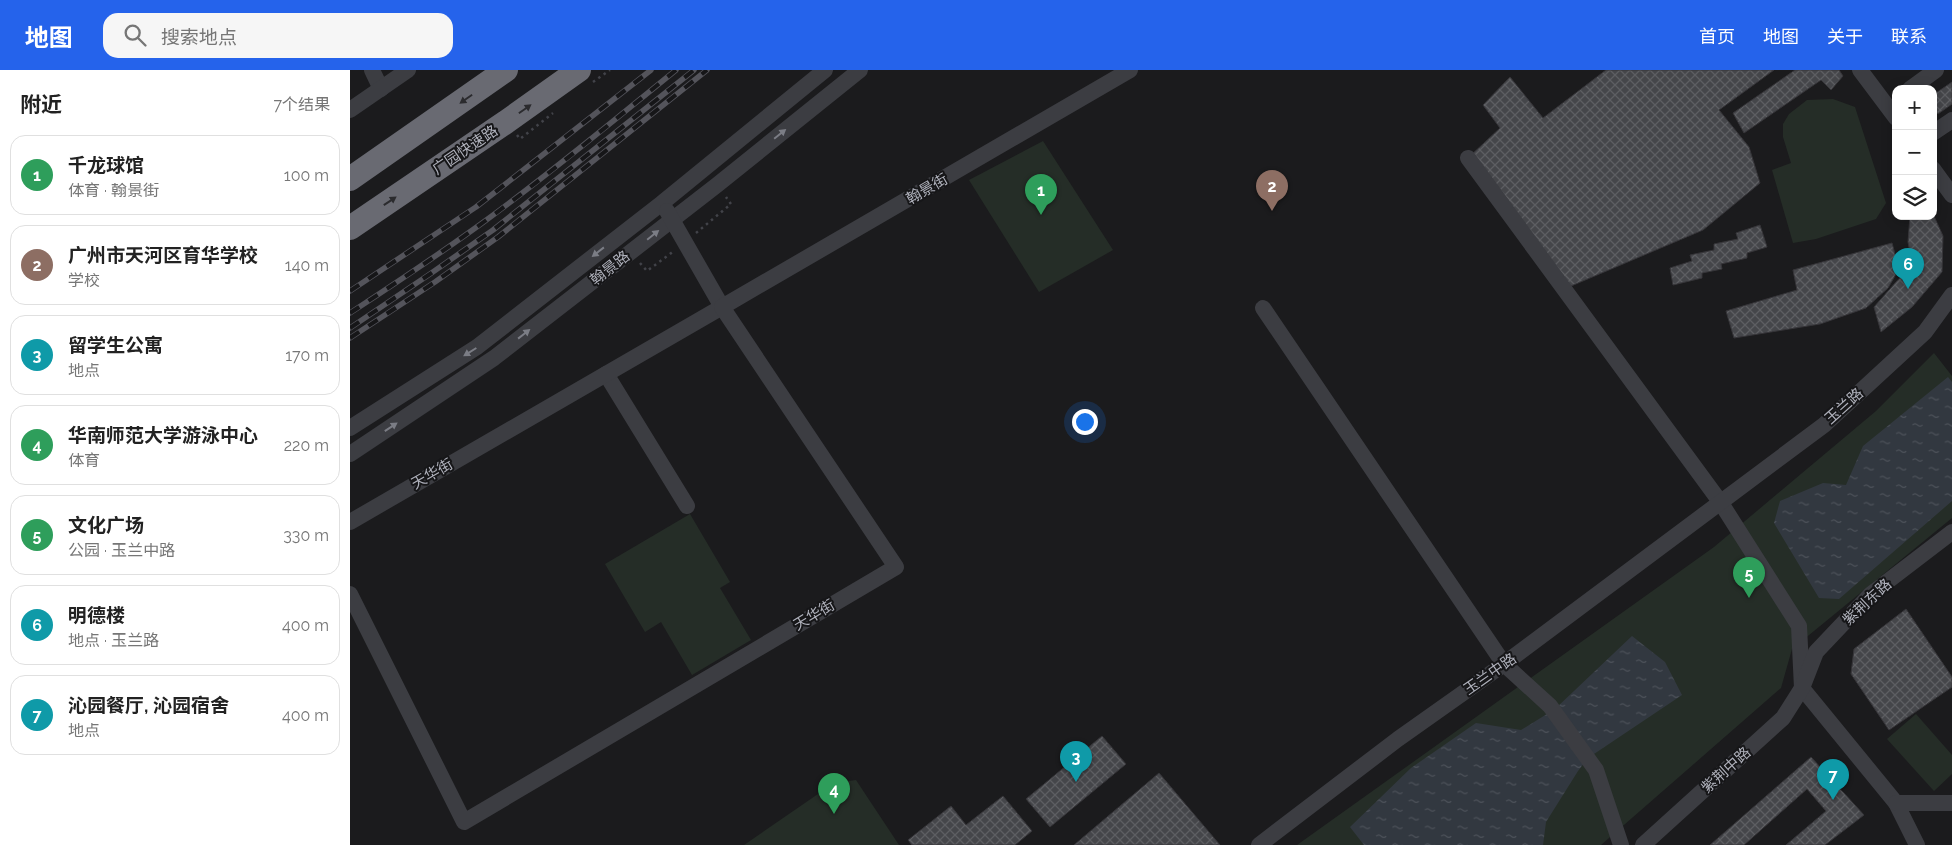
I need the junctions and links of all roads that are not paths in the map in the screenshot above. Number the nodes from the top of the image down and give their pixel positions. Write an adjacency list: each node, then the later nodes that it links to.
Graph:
1 (372, 70): 11 (street)
2 (408, 70): 11 (street)
3 (506, 70): 18 (highway, one-way to 18)
4 (579, 70): 22 (highway, 广园快速路, one-way to 4)
5 (825, 70): 20 (street, 翰景路)
6 (860, 70): 21 (street, 翰景路, one-way to 6)
7 (1130, 70): 24 (street, 翰景街)
8 (1860, 70): 12 (street)
9 (1936, 70): 10 (street)
10 (1915, 85)
11 (381, 89): 13 (street)
12 (1892, 106)
13 (350, 110)
14 (1952, 120): 15 (street)
15 (1937, 131)
16 (1468, 158): 29 (street)
17 (1937, 174): 19 (street)
18 (350, 178)
19 (1952, 193)
20 (662, 203): 21 (street, 天华街); 27 (street, 翰景路, one-way to 27)
21 (672, 219): 24 (street, 天华街); 28 (street, 翰景路, one-way to 21)
22 (350, 228)
23 (1951, 297): 29 (street, 玉兰路)
24 (722, 307): 26 (street, 天华街); 33 (street, 天华街)
25 (1263, 308): 34 (street)
26 (606, 374): 30 (street); 31 (street, 天华街)
27 (350, 428)
28 (350, 454)
29 (1721, 503): 34 (street, 玉兰中路); 35 (street)
30 (687, 506)
31 (350, 522)
32 (1952, 532): 35 (street, 紫荆东路)
33 (350, 594)
34 (1504, 664): 38 (street, 玉兰中路); 39 (street)
35 (1802, 688): 36 (street); 40 (street, 紫荆中路)
36 (1896, 803): 37 (street); 41 (street)
37 (1952, 803)
38 (1259, 845)
39 (1621, 845)
40 (1643, 845)
41 (1917, 845)

